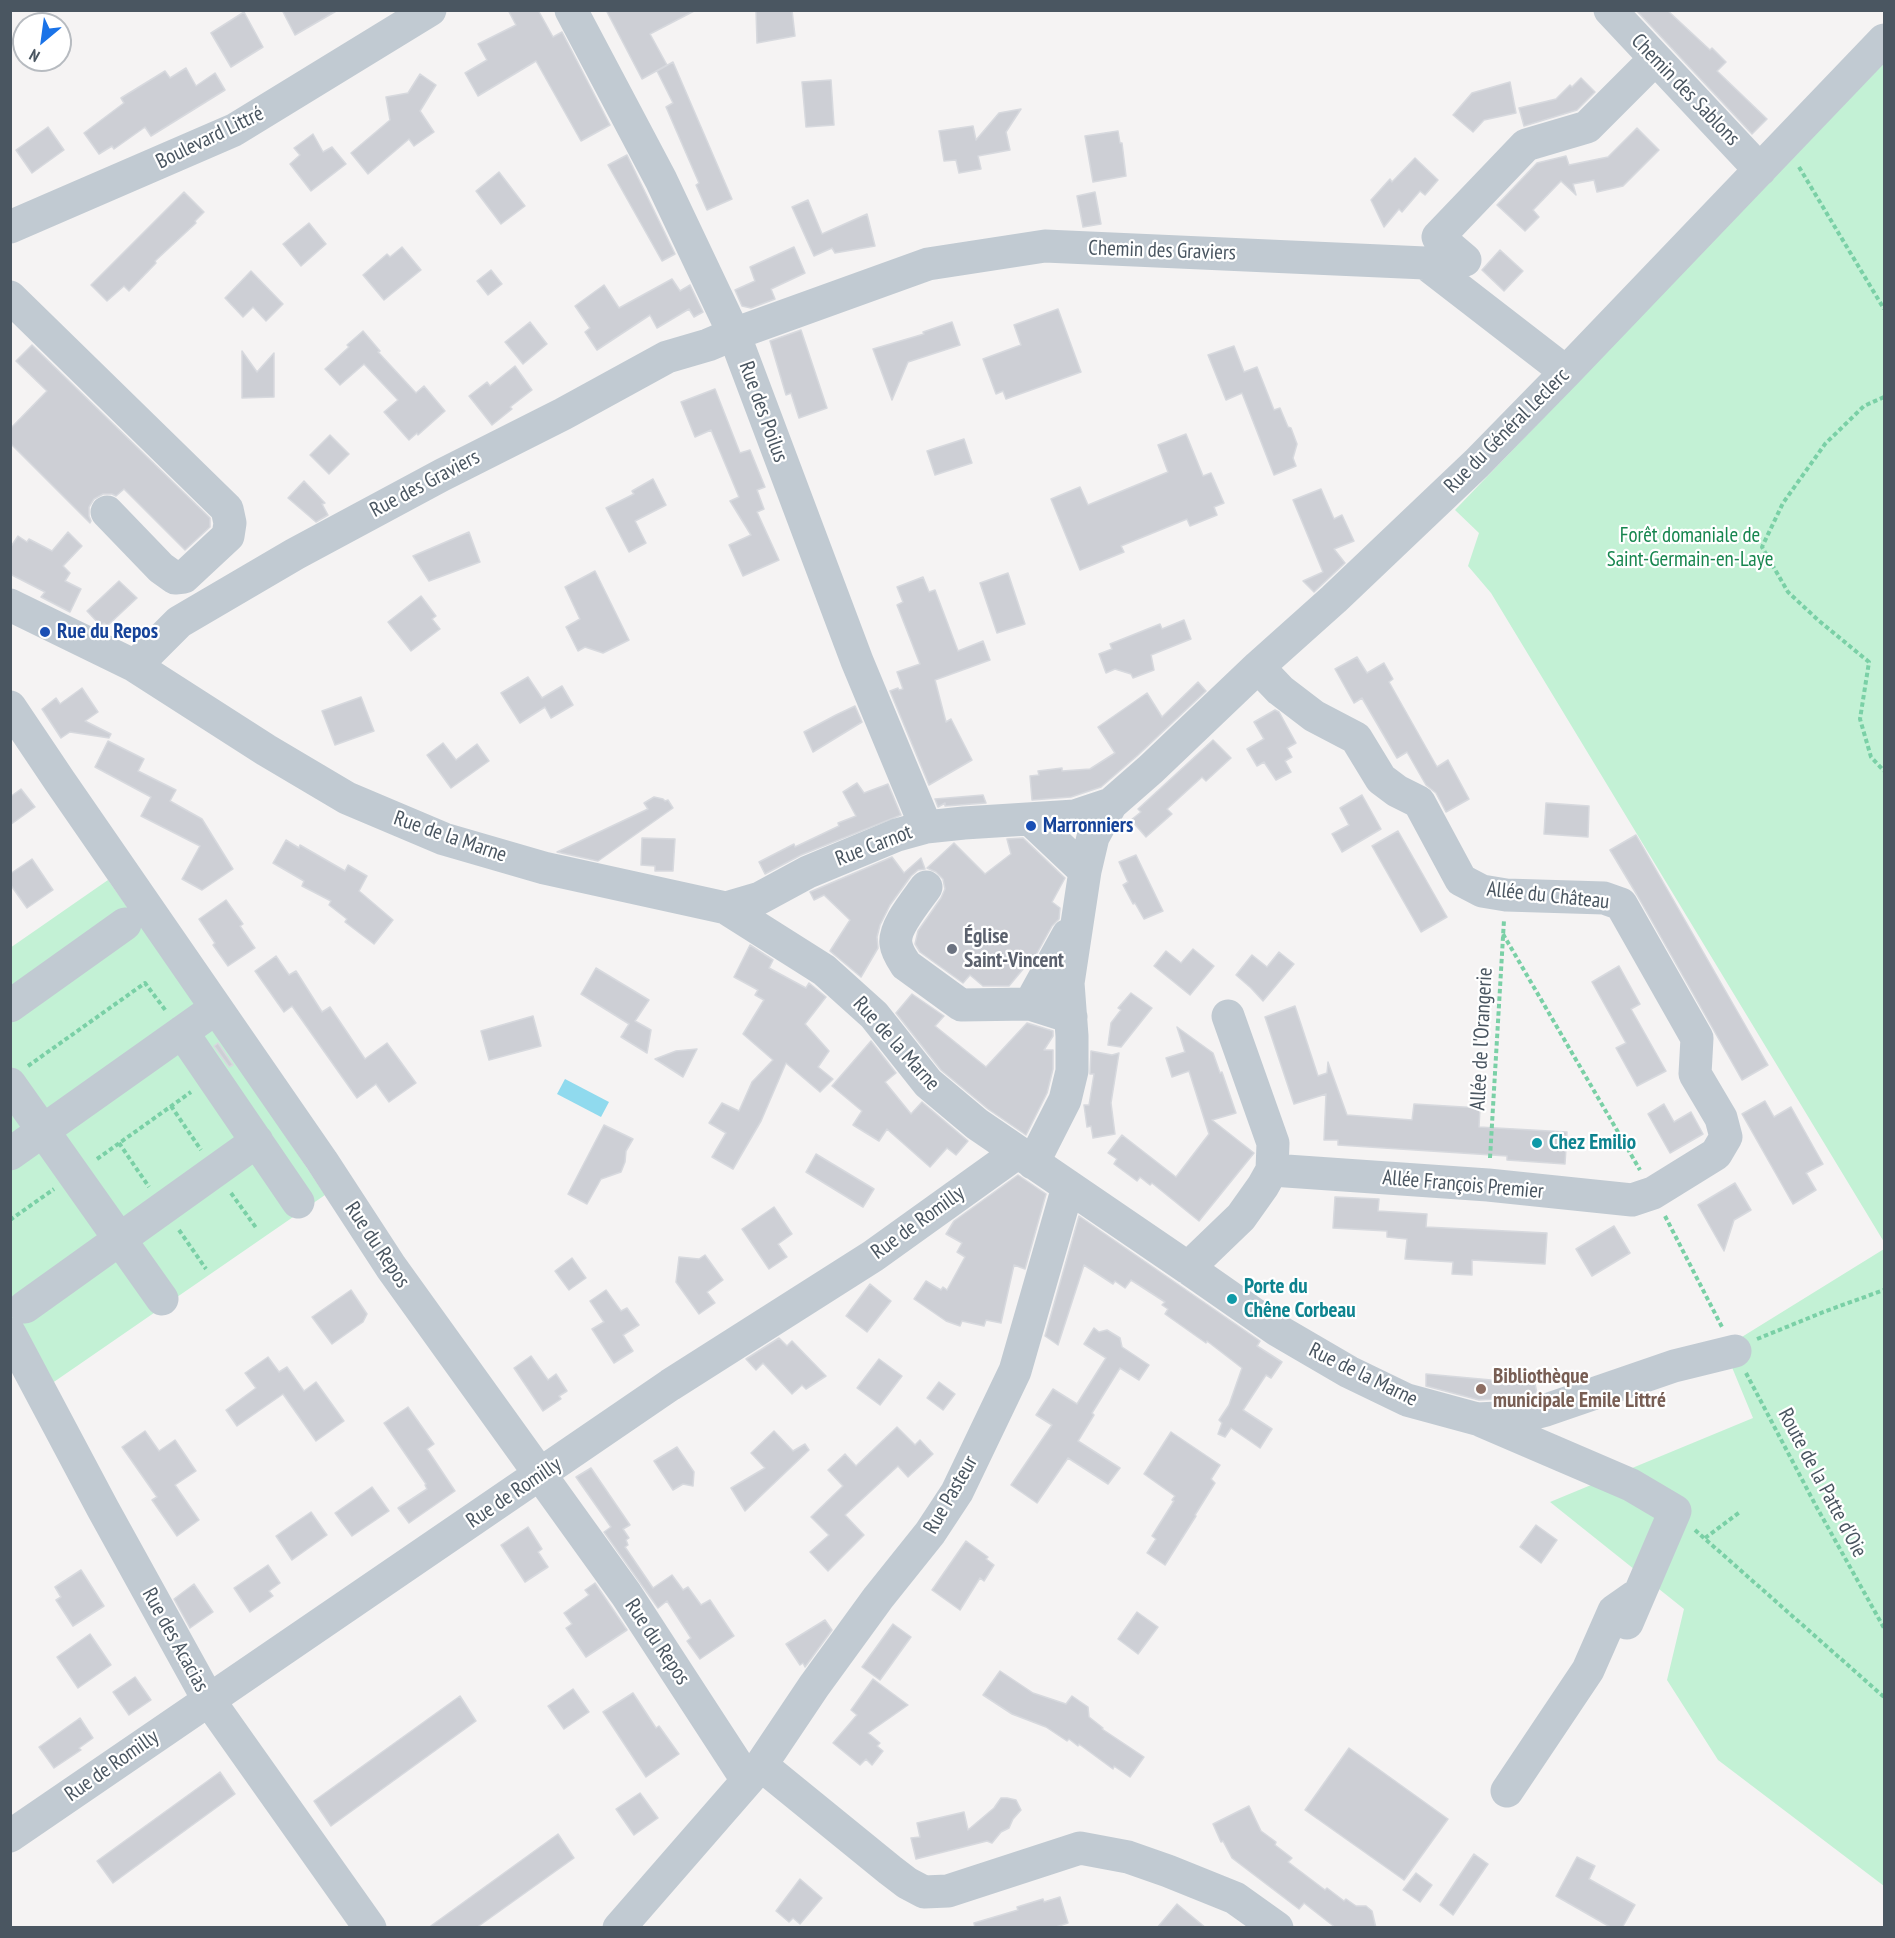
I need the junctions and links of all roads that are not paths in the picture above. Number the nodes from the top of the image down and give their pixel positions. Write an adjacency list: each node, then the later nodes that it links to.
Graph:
1 (430, 10): 7 (street, Boulevard Littré)
2 (571, 10): 10 (street, Rue des Poilus)
3 (1610, 10): 5 (street, Chemin des Sablons)
4 (1884, 40): 6 (street, Rue du Général Leclerc)
5 (1655, 59): 6 (street, Chemin des Sablons); 8 (street)
6 (1760, 170): 11 (street, Rue du Général Leclerc)
7 (10, 227)
8 (1465, 260)
9 (10, 297): 12 (street)
10 (734, 334): 11 (street, Chemin des Graviers); 14 (street, Rue des Graviers); 19 (street, Rue des Poilus)
11 (1566, 372): 15 (street, Rue du Général Leclerc)
12 (107, 512)
13 (10, 605): 14 (street, Rue de la Marne)
14 (135, 666): 22 (street, Rue de la Marne)
15 (1258, 667): 17 (street, Rue du Général Leclerc); 38 (street, Allée du Château)
16 (10, 707): 27 (street, Rue du Repos)
17 (1111, 804): 18 (street, Rue Carnot); 20 (street)
18 (1031, 820): 19 (street, Rue Carnot); 20 (street)
19 (926, 827): 22 (street, Rue Carnot)
20 (1085, 871): 23 (street)
21 (926, 886): 25 (street)
22 (726, 908): 35 (street, Rue de la Marne)
23 (1078, 917): 25 (street); 29 (street)
24 (125, 924): 26 (street)
25 (1030, 1004): 29 (street)
26 (10, 1006)
27 (216, 1008): 30 (street); 46 (street, Rue du Repos)
28 (1228, 1016): 36 (street)
29 (1071, 1017): 35 (street)
30 (182, 1032): 32 (street); 33 (street)
31 (15, 1078): 32 (street)
32 (44, 1131): 34 (street); 40 (street)
33 (257, 1141): 39 (street); 40 (street)
34 (10, 1154)
35 (1025, 1157): 37 (street, Rue de la Marne); 46 (street, Rue de Romilly)
36 (1272, 1170): 38 (street, Allée François Premier); 41 (street)
37 (1068, 1187): 41 (street, Rue de la Marne); 50 (street, Rue Pasteur)
38 (1653, 1193)
39 (298, 1202)
40 (120, 1239): 42 (street); 43 (street)
41 (1188, 1268): 45 (street, Rue de la Marne)
42 (162, 1299)
43 (18, 1321): 49 (street, Rue des Acacias)
44 (1735, 1351): 45 (street, Rue de la Marne)
45 (1477, 1419): 47 (street)
46 (540, 1475): 49 (street, Rue de Romilly); 50 (street, Rue du Repos)
47 (1640, 1593): 48 (street); 51 (street)
48 (1627, 1623)
49 (208, 1699): 52 (street, Rue de Romilly); 54 (street, Rue des Acacias)
50 (754, 1772): 53 (street, Rue Pasteur); 55 (street, Rue du Repos)
51 (1508, 1791)
52 (10, 1836)
53 (627, 1925)
54 (370, 1928)
55 (1277, 1928)

